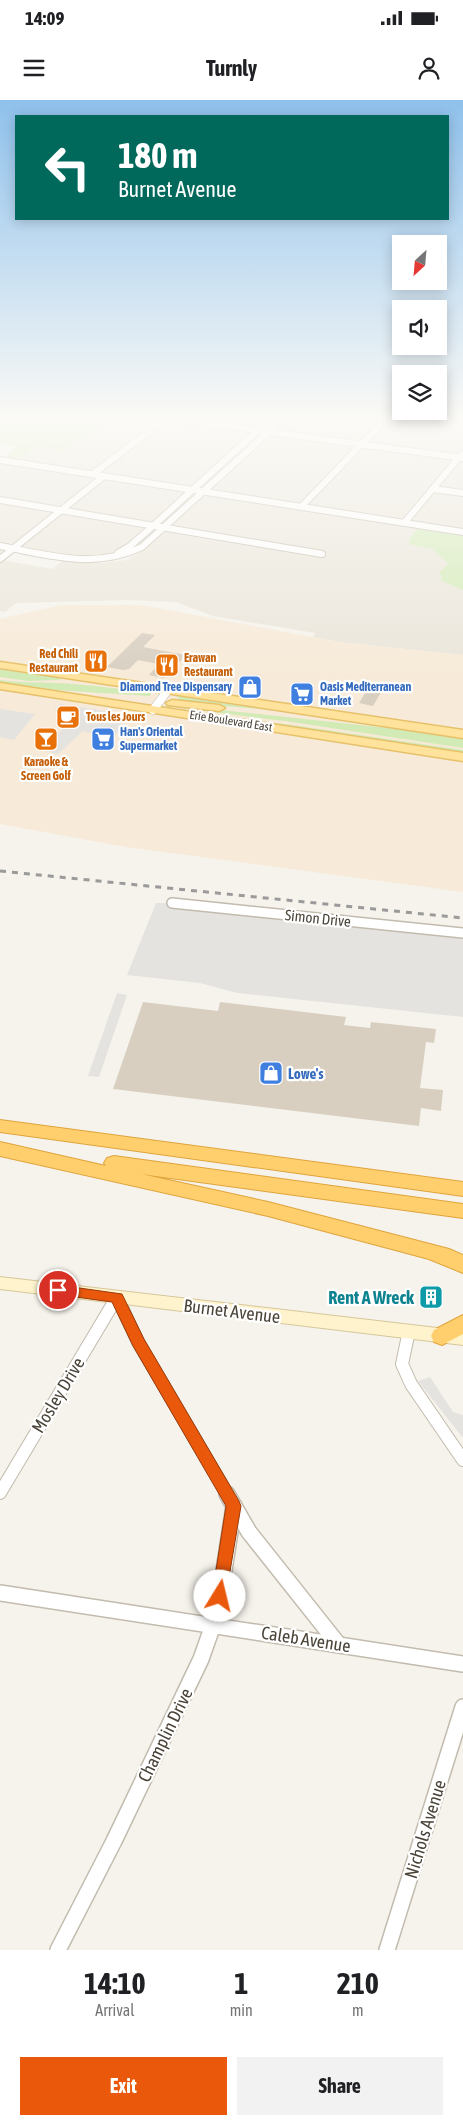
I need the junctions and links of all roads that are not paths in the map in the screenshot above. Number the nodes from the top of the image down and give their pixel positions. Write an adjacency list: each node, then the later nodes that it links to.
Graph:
1 (38, 506): 8 (street)
2 (65, 506): 8 (street)
3 (175, 506): 10 (street)
4 (187, 506): 11 (street)
5 (297, 506): 7 (street)
6 (418, 506): 9 (street)
7 (301, 507): 9 (street)
8 (60, 510): 10 (street); 14 (street)
9 (405, 522): 12 (street)
10 (153, 526): 11 (street); 15 (street)
11 (163, 527): 15 (street); 16 (street)
12 (463, 532)
13 (0, 546): 14 (street)
14 (14, 548): 15 (street); 17 (street)
15 (123, 554)
16 (322, 554)
17 (0, 559)
18 (0, 666): 20 (main road, Erie Boulevard East)
19 (0, 686): 20 (main road, Erie Boulevard East)
20 (160, 700): 21 (main road); 22 (main road, Erie Boulevard East)
21 (463, 734)
22 (463, 756)
23 (172, 903): 24 (street, Simon Drive)
24 (463, 933)
25 (0, 1126): 27 (highway)
26 (0, 1148): 28 (highway); 29 (highway)
27 (463, 1189)
28 (463, 1211)
29 (463, 1265)
30 (0, 1283): 31 (street, Burnet Avenue)
31 (117, 1297): 33 (street, Burnet Avenue); 36 (street, Mosley Drive); 37 (street)
32 (463, 1324): 34 (highway)
33 (409, 1331): 34 (street, Burnet Avenue); 35 (street)
34 (453, 1337)
35 (463, 1460)
36 (0, 1493)
37 (234, 1506): 39 (street, Champlin Drive); 40 (street)
38 (0, 1593): 39 (street, Caleb Avenue)
39 (213, 1625): 40 (street, Caleb Avenue); 43 (street, Champlin Drive)
40 (338, 1644): 41 (street, Caleb Avenue)
41 (463, 1664)
42 (463, 1707): 44 (street, Nichols Avenue)
43 (58, 1950)
44 (387, 1950)

